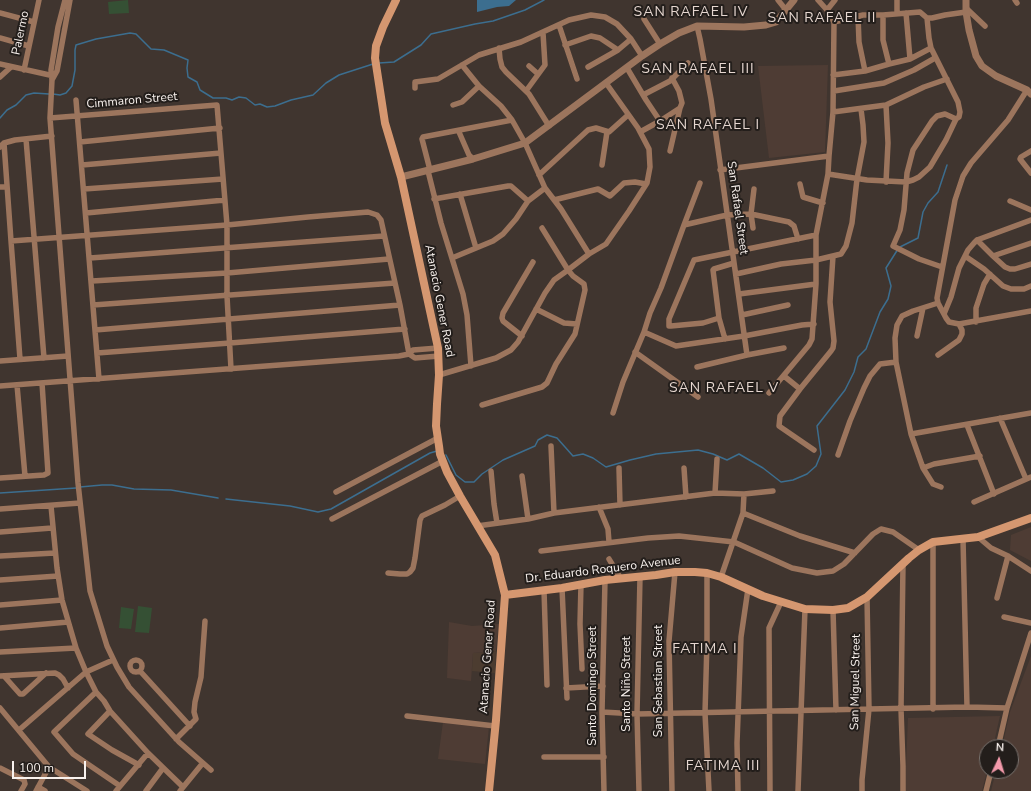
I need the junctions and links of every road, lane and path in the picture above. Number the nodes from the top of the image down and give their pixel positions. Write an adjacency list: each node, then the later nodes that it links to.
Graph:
1 (39, 0): 21 (street, Palermo)
2 (65, 0): 51 (street)
3 (71, 0): 51 (street)
4 (396, 0): 96 (main road, Atanacio Gener Road)
5 (778, 0): 11 (street)
6 (794, 0): 11 (street)
7 (818, 0): 12 (street)
8 (835, 0): 12 (street)
9 (897, 0): 15 (street)
10 (966, 0): 13 (street)
11 (786, 10): 24 (street)
12 (827, 10): 22 (street)
13 (966, 10): 19 (street); 25 (street); 60 (street)
14 (0, 13): 21 (street)
15 (897, 13): 16 (street); 18 (street)
16 (906, 13): 19 (street); 37 (street)
17 (858, 16): 18 (street); 22 (street); 47 (street)
18 (883, 16): 40 (street)
19 (928, 18): 33 (street)
20 (644, 19): 29 (street)
21 (34, 22): 31 (street, Palermo)
22 (834, 22): 49 (street)
23 (559, 24): 26 (street); 28 (street); 30 (street)
24 (697, 26): 29 (street); 91 (street, San Rafael Street)
25 (985, 26)
26 (543, 33): 32 (street); 48 (street)
27 (0, 38): 31 (street)
28 (632, 39): 34 (street); 35 (street)
29 (660, 44): 35 (street)
30 (566, 45): 34 (street); 53 (street)
31 (29, 46): 46 (street, Palermo)
32 (499, 48): 41 (street); 58 (street)
33 (931, 48): 36 (street); 37 (street)
34 (618, 50): 44 (street)
35 (642, 56): 45 (street)
36 (935, 58): 54 (street); 59 (street)
37 (910, 59): 40 (street)
38 (688, 63): 52 (street)
39 (0, 64): 43 (street)
40 (889, 64): 47 (street)
41 (462, 65): 56 (street); 57 (street)
42 (529, 66): 48 (street)
43 (11, 67): 46 (street); 50 (street)
44 (588, 67)
45 (627, 68): 55 (street); 61 (street)
46 (24, 70): 51 (street)
47 (865, 71): 49 (street)
48 (538, 74): 58 (street)
49 (833, 75): 59 (street)
50 (0, 77)
51 (53, 78): 70 (street)
52 (672, 78): 61 (street); 65 (street)
53 (577, 79)
54 (947, 80): 64 (street); 71 (street)
55 (606, 83): 68 (street); 74 (street)
56 (480, 86): 63 (street); 72 (street)
57 (415, 88)
58 (526, 91): 74 (street)
59 (834, 91): 67 (street)
60 (1029, 92): 147 (street)
61 (643, 96): 73 (street)
62 (76, 100): 69 (street)
63 (453, 105)
64 (886, 105): 66 (street); 99 (street)
65 (680, 108): 73 (street); 85 (street)
66 (861, 109): 67 (street); 98 (street)
67 (833, 112): 87 (street)
68 (628, 115): 77 (street); 78 (street)
69 (78, 116): 70 (street, Cimmaron Street); 75 (street, Cimmaron Street); 81 (street)
70 (50, 118): 79 (street)
71 (956, 119): 100 (street); 100 (street)
72 (512, 120): 76 (street); 82 (street)
73 (660, 121): 78 (street)
74 (549, 126): 82 (street)
75 (220, 128): 81 (street); 86 (street)
76 (458, 132): 88 (street); 92 (street)
77 (607, 132): 90 (street); 95 (street)
78 (640, 132): 102 (street)
79 (52, 136): 80 (street); 127 (street)
80 (26, 139): 83 (street); 128 (street)
81 (80, 142): 89 (street)
82 (525, 143): 88 (street); 95 (street)
83 (2, 145): 104 (street)
84 (1031, 150): 93 (street)
85 (670, 151)
86 (221, 153): 89 (street); 97 (street)
87 (829, 156): 91 (street); 94 (street)
88 (473, 159): 92 (street)
89 (82, 165): 106 (street)
90 (602, 165)
91 (720, 170): 118 (street, San Rafael Street)
92 (429, 171): 96 (street); 109 (street)
93 (1031, 173)
94 (828, 174): 98 (street); 114 (street)
95 (539, 175): 105 (street)
96 (401, 177): 181 (main road, Atanacio Gener Road)
97 (223, 179): 106 (street); 110 (street)
98 (857, 179): 99 (street); 137 (street)
99 (886, 182): 100 (street)
100 (906, 182): 147 (street)
101 (700, 183): 121 (street)
102 (646, 184): 111 (street); 136 (street)
103 (800, 184): 114 (street)
104 (3, 187): 131 (street)
105 (545, 188): 111 (street); 112 (street)
106 (84, 189): 116 (street)
107 (754, 189): 117 (street)
108 (460, 194): 109 (street); 112 (street); 134 (street)
109 (434, 198): 141 (street)
110 (225, 200): 116 (street); 120 (street)
111 (554, 200): 136 (street)
112 (528, 201): 134 (street)
113 (1010, 201): 115 (street)
114 (823, 203): 125 (street)
115 (1031, 210)
116 (86, 213): 124 (street)
117 (750, 214): 118 (street); 123 (street); 129 (street)
118 (727, 215): 121 (street); 135 (street, San Rafael Street)
119 (1031, 220): 130 (street)
120 (227, 224): 124 (street); 126 (street); 133 (street)
121 (684, 225): 175 (street)
122 (542, 228): 148 (street)
123 (752, 228)
124 (88, 235): 127 (street); 140 (street)
125 (816, 235): 129 (street); 143 (street)
126 (384, 236): 133 (street); 142 (street)
127 (59, 237): 128 (street); 188 (street)
128 (34, 239): 131 (street); 190 (street)
129 (798, 239): 135 (street)
130 (977, 240): 138 (street); 139 (street)
131 (11, 241): 191 (street)
132 (1031, 243): 139 (street)
133 (227, 248): 140 (street); 149 (street)
134 (476, 248): 141 (street)
135 (732, 251): 145 (street, San Rafael Street); 167 (street)
136 (589, 254): 148 (street)
137 (833, 256): 143 (street); 204 (street)
138 (965, 256): 151 (street); 165 (street)
139 (992, 256): 146 (street)
140 (90, 258): 152 (street)
141 (452, 258): 194 (street)
142 (389, 259): 149 (street); 153 (street)
143 (816, 260): 150 (street); 154 (street)
144 (533, 262): 176 (street)
145 (734, 263): 150 (street, San Rafael Street); 167 (street)
146 (1031, 264)
147 (942, 267): 158 (street)
148 (568, 270): 163 (street); 170 (street)
149 (227, 273): 152 (street); 157 (street)
150 (736, 274): 156 (street, San Rafael Street)
151 (990, 274): 155 (street); 169 (street)
152 (92, 281): 161 (street)
153 (395, 283): 157 (street); 159 (street)
154 (816, 284): 156 (street); 171 (street)
155 (1031, 286)
156 (739, 294): 166 (street, San Rafael Street)
157 (227, 296): 161 (street); 168 (street)
158 (938, 303): 162 (street); 165 (street)
159 (400, 305): 168 (street); 173 (street)
160 (788, 305): 166 (street)
161 (93, 306): 174 (street)
162 (923, 308): 178 (street); 193 (street)
163 (536, 310): 170 (street); 176 (street)
164 (1031, 311): 169 (street)
165 (944, 314): 172 (street)
166 (742, 315): 177 (street, San Rafael Street)
167 (719, 318): 179 (street)
168 (229, 319): 174 (street); 180 (street)
169 (976, 322): 172 (street)
170 (577, 324): 207 (street)
171 (814, 324): 177 (street); 198 (street)
172 (959, 324): 187 (street)
173 (405, 329): 180 (street); 185 (street)
174 (95, 330): 183 (street)
175 (644, 332): 179 (street); 184 (street)
176 (522, 336): 194 (street)
177 (744, 336): 179 (street); 186 (street, San Rafael Street)
178 (917, 336)
179 (725, 339)
180 (230, 343): 183 (street); 196 (street)
181 (438, 348): 185 (street); 189 (main road, Atanacio Gener Road)
182 (784, 348): 186 (street)
183 (97, 352): 199 (street)
184 (635, 352): 206 (street); 208 (street)
185 (409, 354): 189 (street); 196 (street)
186 (747, 355): 195 (street)
187 (938, 355)
188 (68, 356): 190 (street); 200 (street)
189 (439, 356): 197 (main road, Atanacio Gener Road)
190 (44, 358): 191 (street)
191 (20, 359): 192 (street)
192 (0, 361)
193 (896, 362): 212 (street); 216 (street)
194 (471, 366): 197 (street)
195 (697, 367)
196 (231, 369): 199 (street)
197 (439, 375): 214 (main road, Atanacio Gener Road)
198 (784, 376): 204 (street); 205 (street)
199 (99, 379): 200 (street)
200 (70, 381): 201 (street); 236 (street)
201 (42, 383): 202 (street); 223 (street)
202 (17, 385): 203 (street); 223 (street)
203 (0, 386)
204 (800, 389): 215 (street)
205 (769, 393)
206 (698, 397)
207 (482, 405)
208 (613, 413)
209 (1031, 413): 210 (street)
210 (1000, 418): 211 (street); 226 (street)
211 (967, 425): 212 (street); 217 (street)
212 (911, 434): 221 (street)
213 (551, 446): 241 (street)
214 (440, 450): 229 (street); 233 (main road, Atanacio Gener Road); 244 (street)
215 (814, 450)
216 (838, 455)
217 (980, 456): 221 (street); 232 (street)
218 (717, 459): 230 (street)
219 (619, 468): 237 (street)
220 (684, 468): 234 (street)
221 (923, 468): 227 (street)
222 (491, 471): 246 (street)
223 (25, 476): 225 (street)
224 (522, 476): 245 (street)
225 (0, 478)
226 (1029, 478): 232 (street)
227 (941, 487)
228 (773, 491): 231 (street)
229 (336, 492)
230 (715, 493): 231 (street); 234 (street)
231 (744, 494): 242 (street)
232 (994, 494): 235 (street)
233 (460, 496): 247 (main road, Atanacio Gener Road); 265 (street)
234 (686, 497): 237 (street)
235 (974, 502)
236 (80, 503): 238 (street); 293 (street)
237 (620, 505): 239 (street)
238 (51, 506): 240 (street); 248 (street)
239 (599, 507): 241 (street); 252 (street)
240 (0, 509)
241 (554, 513): 245 (street)
242 (744, 513): 253 (street); 258 (street)
243 (1031, 518): 250 (main road, Dr. Eduardo Roquero Avenue)
244 (332, 519)
245 (528, 519): 246 (street)
246 (497, 523): 247 (street)
247 (477, 526): 277 (main road, Atanacio Gener Road)
248 (52, 528): 249 (street); 257 (street)
249 (0, 532)
250 (978, 536): 251 (main road, Dr. Eduardo Roquero Avenue); 260 (street)
251 (963, 539): 254 (main road, Dr. Eduardo Roquero Avenue); 307 (street)
252 (609, 542): 253 (street); 256 (street)
253 (734, 542): 258 (street); 269 (street)
254 (933, 542): 255 (main road, Dr. Eduardo Roquero Avenue); 312 (street)
255 (919, 550): 258 (street); 262 (main road, Dr. Eduardo Roquero Avenue)
256 (541, 551)
257 (55, 553): 259 (street); 267 (street)
258 (855, 553)
259 (0, 556)
260 (1008, 556): 263 (street); 279 (street)
261 (609, 559): 270 (street)
262 (903, 564): 278 (main road, Dr. Eduardo Roquero Avenue); 309 (street)
263 (1031, 571)
264 (675, 572): 266 (main road, Dr. Eduardo Roquero Avenue); 268 (main road, Dr. Eduardo Roquero Avenue); 319 (street, San Sebastian Street)
265 (388, 573)
266 (707, 573): 269 (main road, Dr. Eduardo Roquero Avenue); 320 (street)
267 (58, 576): 271 (street); 280 (street)
268 (640, 577): 270 (main road, Dr. Eduardo Roquero Avenue); 321 (street, Santo Niño Street)
269 (722, 577): 275 (main road, Dr. Eduardo Roquero Avenue)
270 (621, 579): 272 (main road, Dr. Eduardo Roquero Avenue)
271 (0, 580)
272 (605, 580): 273 (main road, Dr. Eduardo Roquero Avenue); 302 (street, Santo Domingo Street)
273 (581, 584): 274 (main road, Dr. Eduardo Roquero Avenue); 295 (street)
274 (562, 588): 276 (main road, Dr. Eduardo Roquero Avenue); 304 (street)
275 (748, 589): 281 (main road, Dr. Eduardo Roquero Avenue); 318 (street)
276 (544, 590): 277 (main road, Dr. Eduardo Roquero Avenue); 301 (street)
277 (505, 595): 324 (main road, Atanacio Gener Road)
278 (867, 597): 284 (main road, Dr. Eduardo Roquero Avenue); 311 (street, San Miguel Street)
279 (997, 598)
280 (62, 600): 282 (street); 287 (street)
281 (781, 602): 283 (main road, Dr. Eduardo Roquero Avenue); 316 (street)
282 (0, 605)
283 (805, 609): 284 (main road, Dr. Eduardo Roquero Avenue); 313 (street)
284 (833, 610): 314 (street)
285 (1004, 617): 288 (street)
286 (205, 621): 323 (street)
287 (68, 622): 289 (street); 291 (street)
288 (1031, 623)
289 (0, 628)
290 (1031, 632): 310 (street)
291 (76, 648): 292 (street); 297 (street)
292 (0, 652)
293 (113, 660): 297 (street); 299 (street)
294 (130, 669): 296 (street); 296 (street); 299 (street)
295 (582, 669)
296 (140, 671): 323 (street)
297 (86, 672): 303 (street); 305 (street)
298 (46, 673): 300 (street); 300 (street); 303 (street)
299 (120, 674): 326 (street)
300 (2, 676)
301 (548, 685)
302 (603, 686): 304 (street); 317 (street, Santo Domingo Street)
303 (68, 688): 325 (street)
304 (566, 688): 306 (street)
305 (96, 692): 315 (street); 338 (street)
306 (567, 698)
307 (967, 707): 310 (street); 312 (street)
308 (0, 708): 325 (street)
309 (901, 708): 311 (street); 312 (street); 355 (street)
310 (1007, 708): 327 (street)
311 (869, 709): 314 (street); 354 (street, San Miguel Street)
312 (933, 709)
313 (800, 710): 314 (street); 316 (street); 353 (street)
314 (836, 710)
315 (110, 711): 328 (street); 332 (street)
316 (770, 711): 318 (street); 352 (street)
317 (602, 712): 321 (street); 330 (street, Santo Domingo Street)
318 (738, 712): 320 (street); 351 (street)
319 (669, 713): 320 (street); 321 (street); 349 (street, San Sebastian Street)
320 (705, 713): 350 (street)
321 (636, 714): 348 (street, Santo Niño Street)
322 (407, 716): 324 (street)
323 (190, 726): 326 (street)
324 (495, 726): 346 (main road, Atanacio Gener Road)
325 (19, 730): 333 (street)
326 (176, 738): 331 (street)
327 (1000, 739)
328 (148, 753): 332 (street); 335 (street)
329 (544, 756): 330 (street)
330 (604, 757): 347 (street, Santo Domingo Street)
331 (202, 764): 336 (street); 340 (street)
332 (139, 765): 338 (street)
333 (49, 767): 339 (street); 343 (street)
334 (0, 768): 341 (street)
335 (163, 768): 340 (street); 345 (street)
336 (210, 770)
337 (989, 779): 356 (street)
338 (120, 786): 344 (street)
339 (37, 789): 342 (street)
340 (182, 789)
341 (21, 791)
342 (45, 791)
343 (87, 791)
344 (116, 791)
345 (146, 791)
346 (489, 791)
347 (604, 791)
348 (639, 791)
349 (672, 791)
350 (709, 791)
351 (738, 791)
352 (770, 791)
353 (798, 791)
354 (862, 791)
355 (903, 791)
356 (986, 791)

